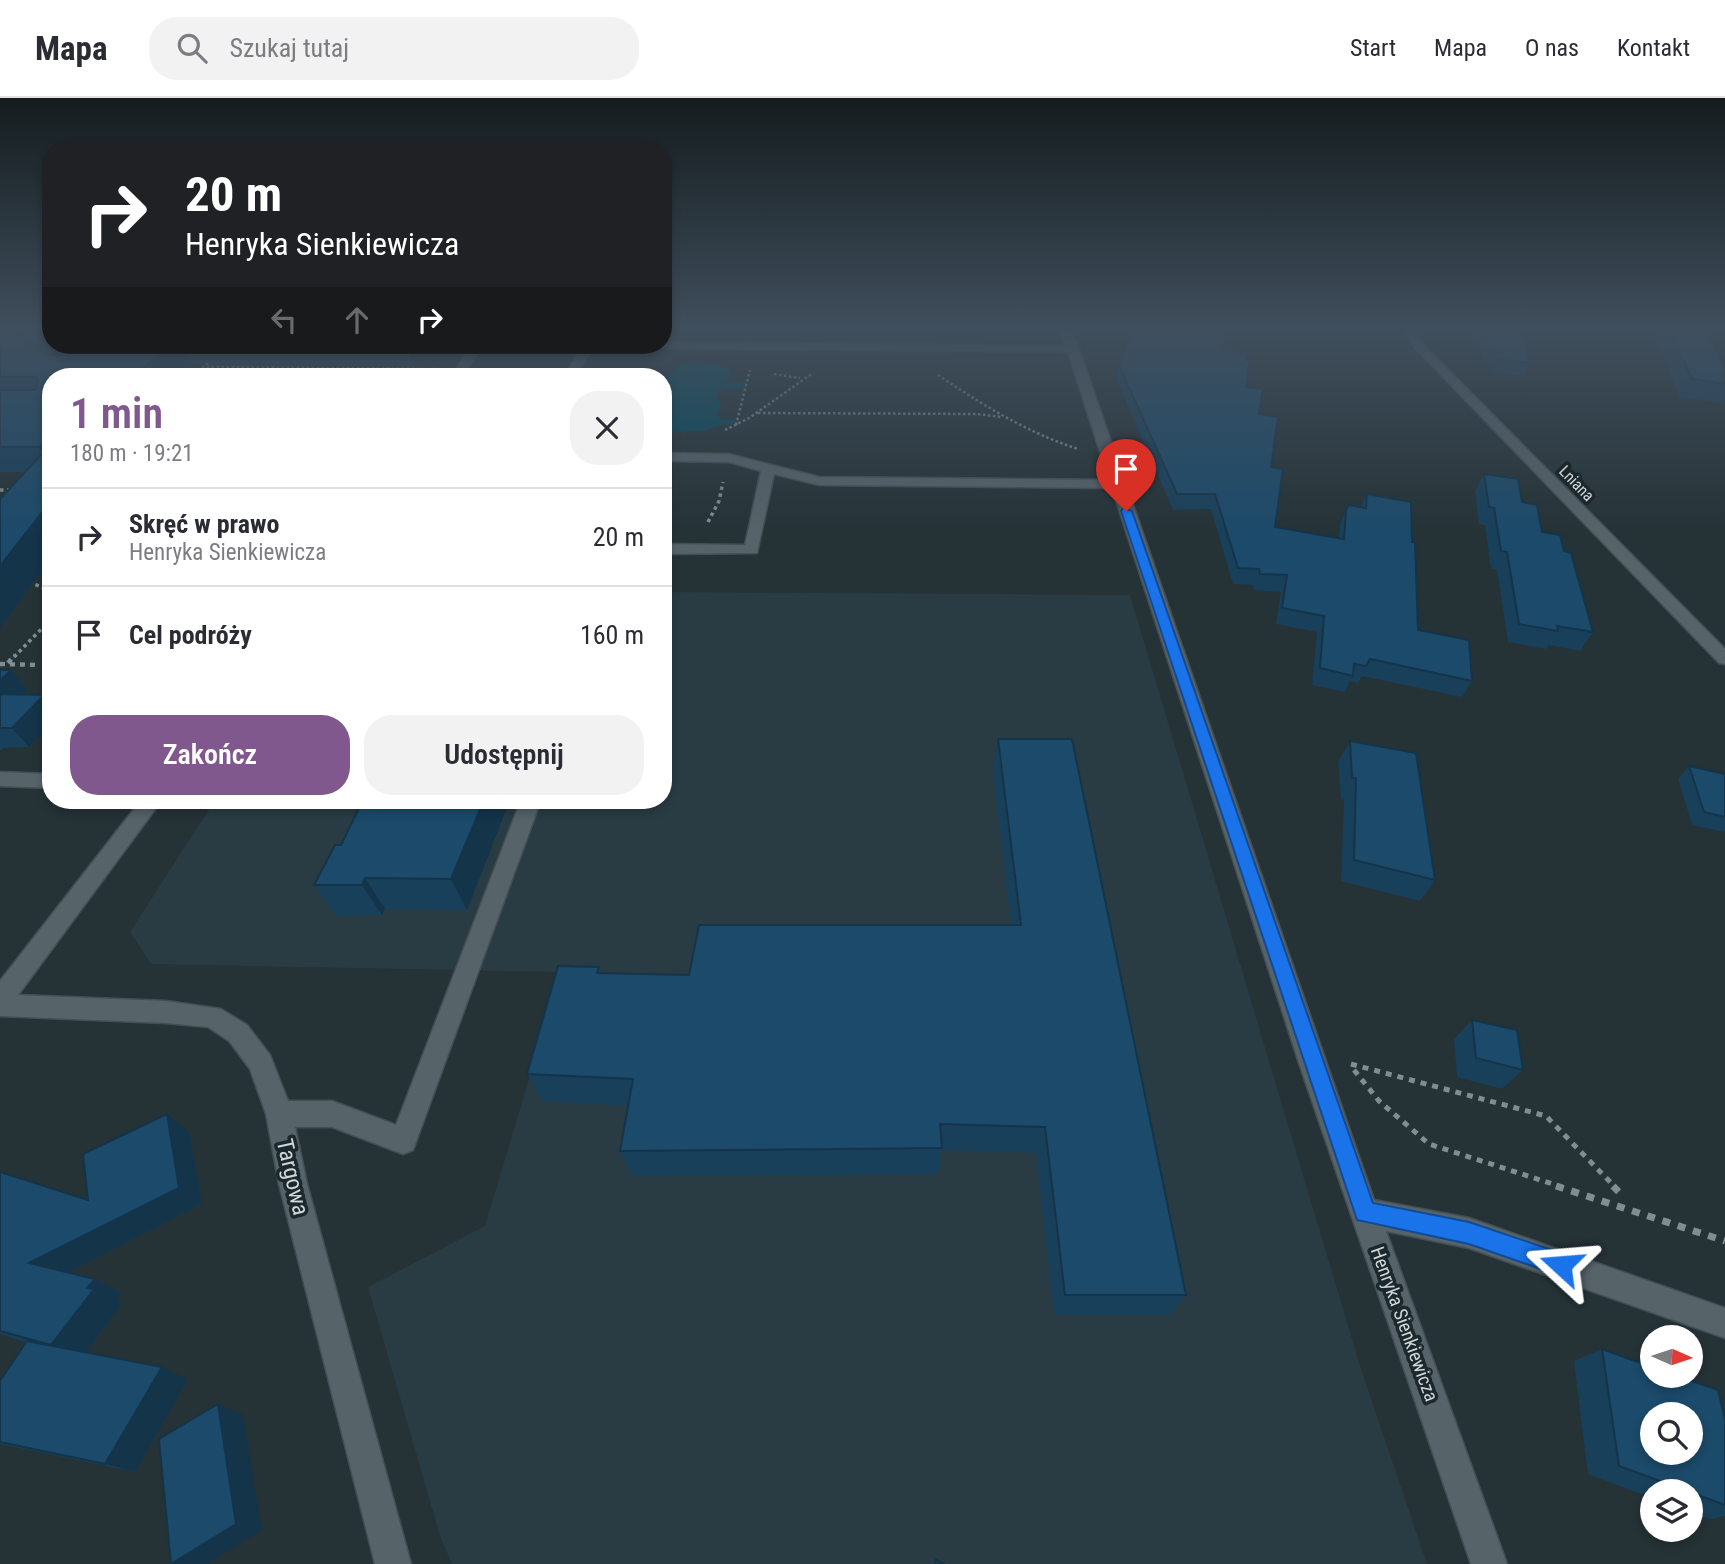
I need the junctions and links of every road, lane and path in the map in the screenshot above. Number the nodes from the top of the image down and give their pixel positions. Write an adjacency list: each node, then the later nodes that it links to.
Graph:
1 (777, 396): 5 (path)
2 (973, 396): 6 (path)
3 (1089, 396): 11 (street, Henryka Sienkiewicza)
4 (1468, 396): 18 (street, Lniana)
5 (758, 413): 6 (path); 7 (path)
6 (1002, 417): 8 (path)
7 (723, 430)
8 (1089, 452)
9 (672, 457): 10 (street)
10 (768, 469): 11 (street); 14 (street)
11 (1118, 484): 30 (street, Henryka Sienkiewicza)
12 (0, 490): 13 (path)
13 (25, 490)
14 (672, 549)
15 (24, 580): 16 (path)
16 (42, 587)
17 (42, 628): 19 (path)
18 (1725, 659)
19 (8, 663): 20 (path); 21 (path)
20 (0, 664)
21 (40, 664)
22 (0, 779): 23 (street)
23 (42, 780)
24 (145, 809): 26 (street)
25 (528, 809): 28 (street)
26 (0, 1000)
27 (0, 1005): 28 (street, Targowa)
28 (279, 1114): 33 (street, Targowa)
29 (1621, 1194): 31 (path)
30 (1365, 1212): 32 (street); 34 (street, Henryka Sienkiewicza)
31 (1725, 1241)
32 (1725, 1322)
33 (393, 1564)
34 (1489, 1564)

